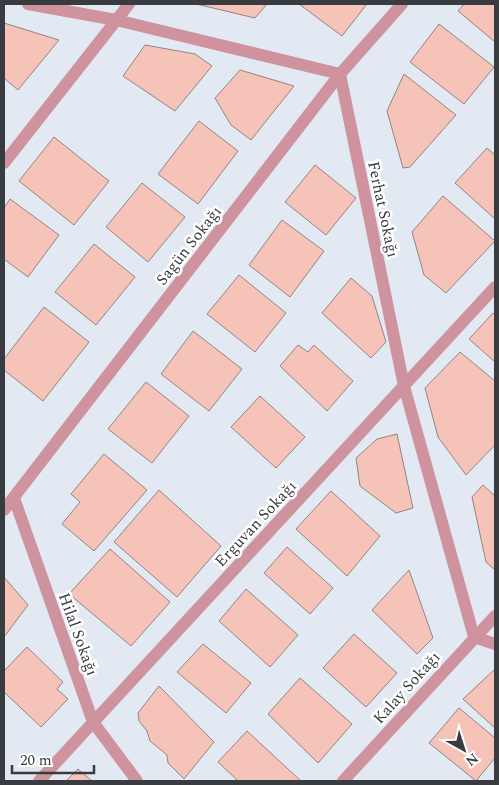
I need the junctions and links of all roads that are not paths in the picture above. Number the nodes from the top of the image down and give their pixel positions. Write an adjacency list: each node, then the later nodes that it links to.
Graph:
1 (28, 4): 4 (street)
2 (129, 4): 4 (street)
3 (402, 4): 5 (street, Sagün Sokağı)
4 (116, 20): 5 (street); 6 (street)
5 (340, 74): 8 (street, Ferhat Sokağı); 9 (street, Sagün Sokağı)
6 (4, 163)
7 (495, 287): 8 (street, Erguvan Sokağı)
8 (404, 386): 12 (street, Ferhat Sokağı); 14 (street, Erguvan Sokağı)
9 (9, 498): 10 (street, Sagün Sokağı); 14 (street, Hilal Sokağı)
10 (4, 510)
11 (495, 616): 12 (street, Kalay Sokağı)
12 (474, 637): 13 (street); 17 (street, Kalay Sokağı)
13 (495, 644)
14 (93, 722): 15 (street, Erguvan Sokağı); 16 (street, Hilal Sokağı)
15 (39, 781)
16 (137, 781)
17 (343, 781)

